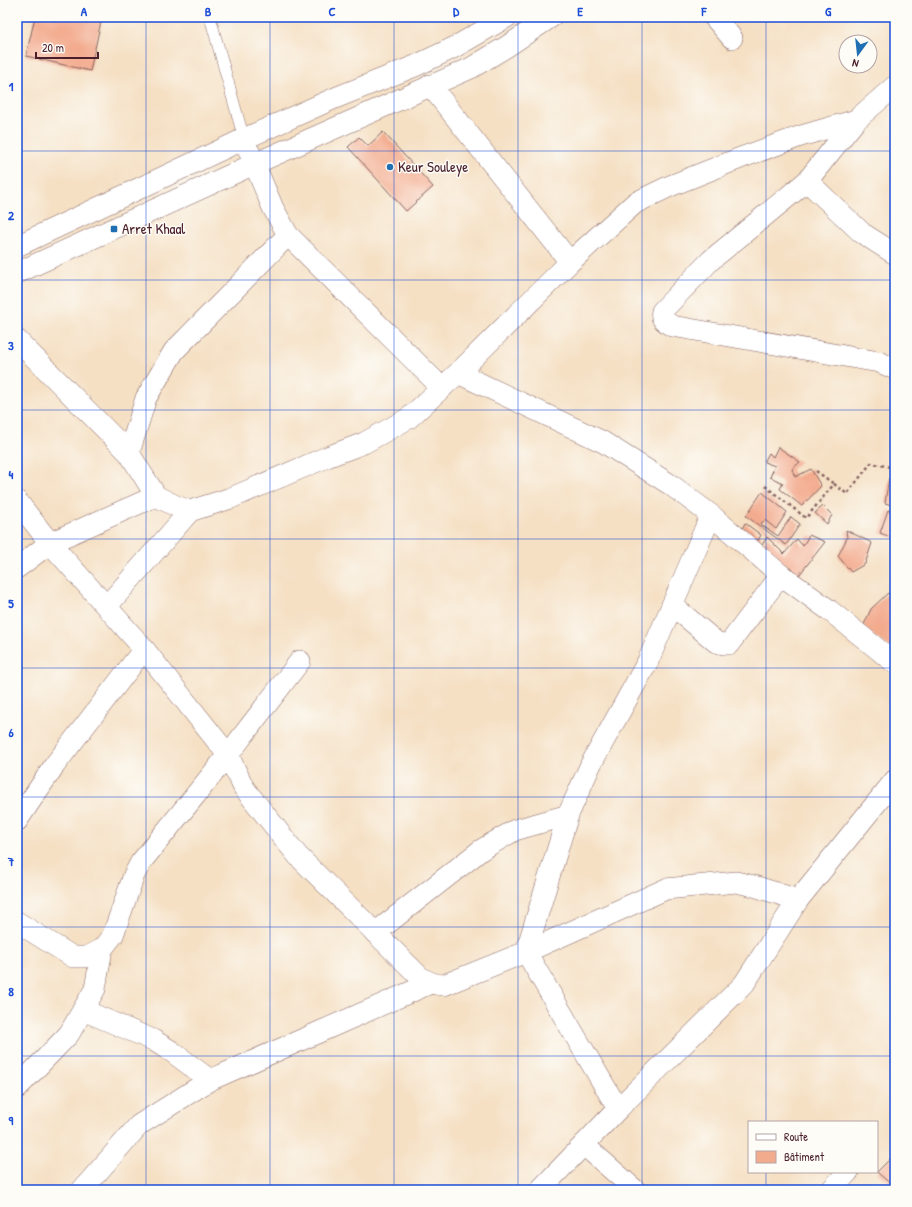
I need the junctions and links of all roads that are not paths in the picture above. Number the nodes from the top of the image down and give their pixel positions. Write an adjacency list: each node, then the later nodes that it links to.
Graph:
1 (210, 17): 9 (lane)
2 (507, 17): 9 (street)
3 (551, 17): 6 (street)
4 (714, 17): 5 (street)
5 (732, 38)
6 (430, 85): 10 (street); 15 (street)
7 (895, 86): 8 (street)
8 (856, 120): 11 (street); 15 (street)
9 (244, 139): 10 (street); 13 (street)
10 (254, 164): 12 (street); 16 (street)
11 (807, 181): 14 (street); 18 (street)
12 (288, 234): 20 (street); 21 (street)
13 (17, 246)
14 (895, 254)
15 (570, 262): 19 (street)
16 (17, 273)
17 (17, 340): 21 (street)
18 (895, 369)
19 (458, 373): 20 (street); 25 (street)
20 (442, 388): 24 (street)
21 (129, 453): 22 (street)
22 (156, 496): 24 (street); 26 (street)
23 (17, 501): 26 (street)
24 (190, 511): 30 (street)
25 (711, 515): 28 (street); 29 (street)
26 (50, 542): 27 (street); 30 (street)
27 (19, 562)
28 (781, 574): 29 (street); 33 (street)
29 (672, 605): 36 (street)
30 (106, 606): 31 (street)
31 (144, 649): 34 (street); 37 (street)
32 (300, 662): 34 (street)
33 (895, 663)
34 (228, 755): 40 (street); 41 (street)
35 (895, 780): 38 (street)
36 (568, 815): 40 (street); 42 (street)
37 (17, 821)
38 (798, 900): 42 (street); 47 (street)
39 (17, 922): 41 (street)
40 (375, 933): 43 (street)
41 (102, 949): 44 (street)
42 (526, 952): 43 (street); 47 (street)
43 (431, 983): 45 (street)
44 (83, 1010): 45 (street); 46 (street)
45 (210, 1080): 50 (street)
46 (17, 1088)
47 (618, 1109): 48 (street)
48 (584, 1145): 51 (street); 52 (street)
49 (847, 1173): 53 (street)
50 (82, 1190)
51 (540, 1190)
52 (635, 1190)
53 (831, 1190)

